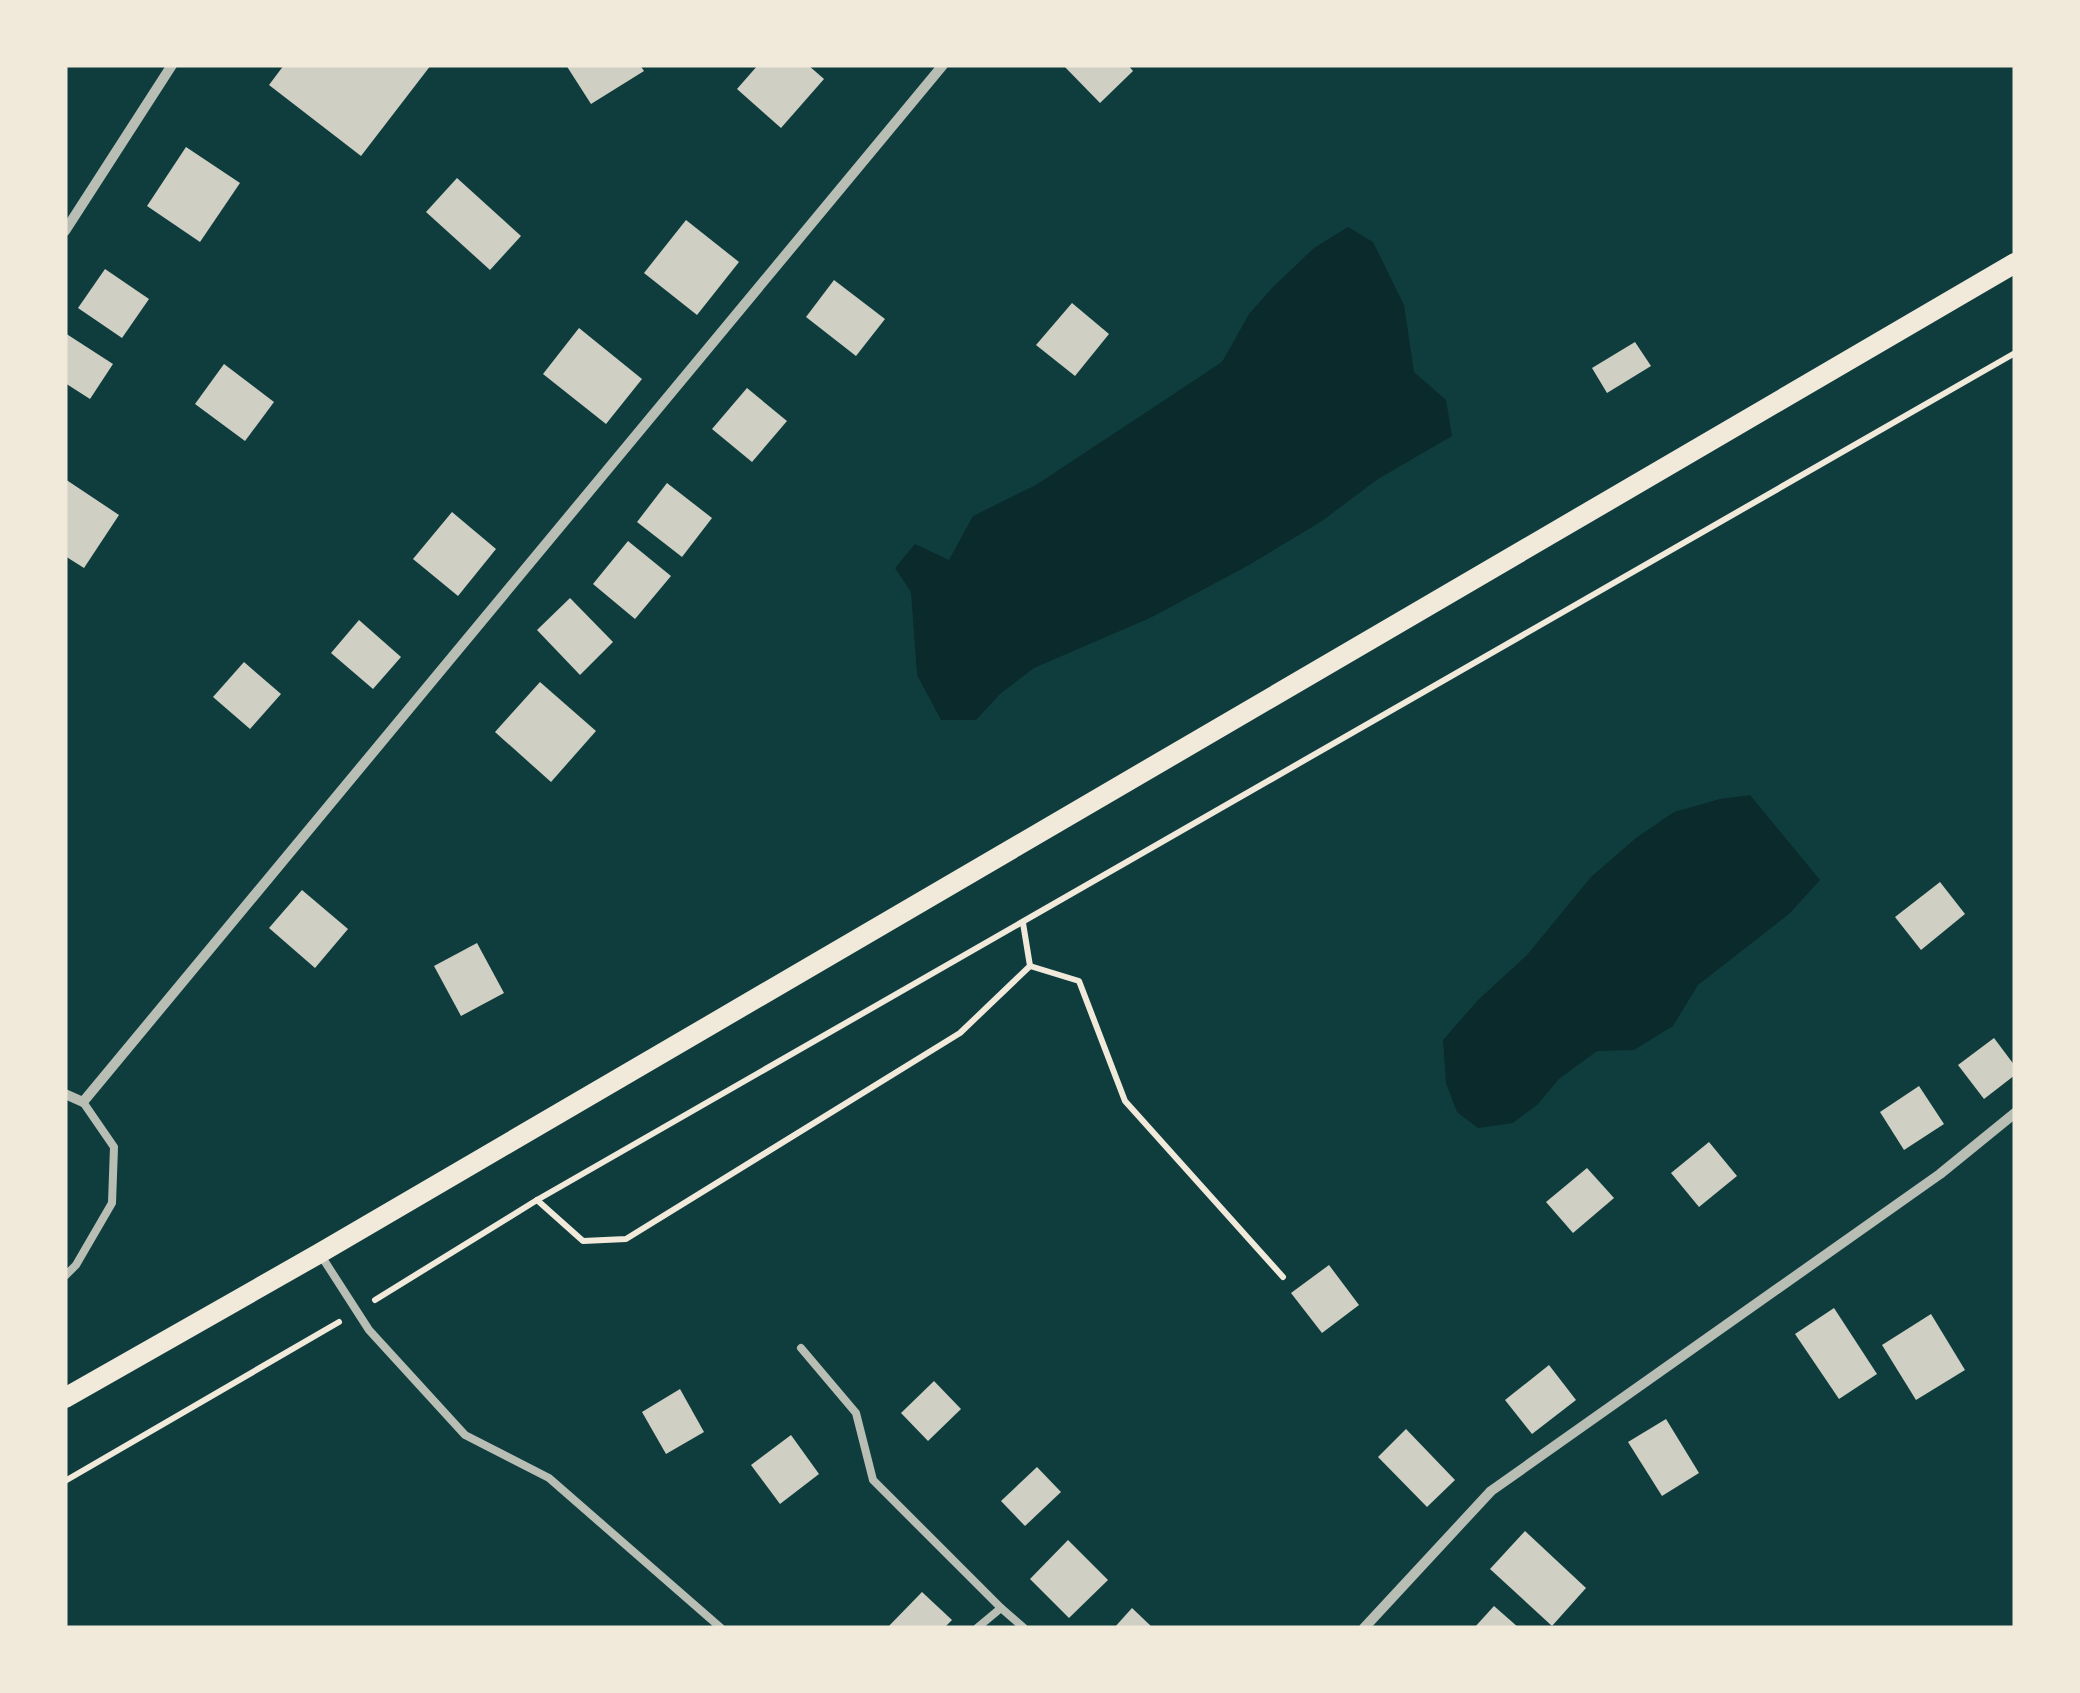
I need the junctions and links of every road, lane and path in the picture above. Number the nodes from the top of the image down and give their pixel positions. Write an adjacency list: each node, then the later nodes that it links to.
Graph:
1 (172, 65): 3 (street)
2 (943, 65): 9 (street)
3 (65, 231)
4 (2015, 263): 12 (main road)
5 (2015, 353): 6 (path)
6 (1024, 923): 7 (path); 11 (path)
7 (1030, 966): 11 (path); 14 (path)
8 (65, 1094): 9 (street)
9 (83, 1102): 13 (lane)
10 (2015, 1113): 23 (street)
11 (537, 1200): 15 (path)
12 (320, 1253): 15 (lane); 17 (main road)
13 (65, 1276)
14 (1282, 1277)
15 (356, 1312): 18 (path); 20 (lane)
16 (801, 1348): 19 (lane)
17 (65, 1398)
18 (65, 1481)
19 (1000, 1608): 21 (lane); 22 (lane)
20 (721, 1628)
21 (977, 1628)
22 (1024, 1628)
23 (1364, 1628)

